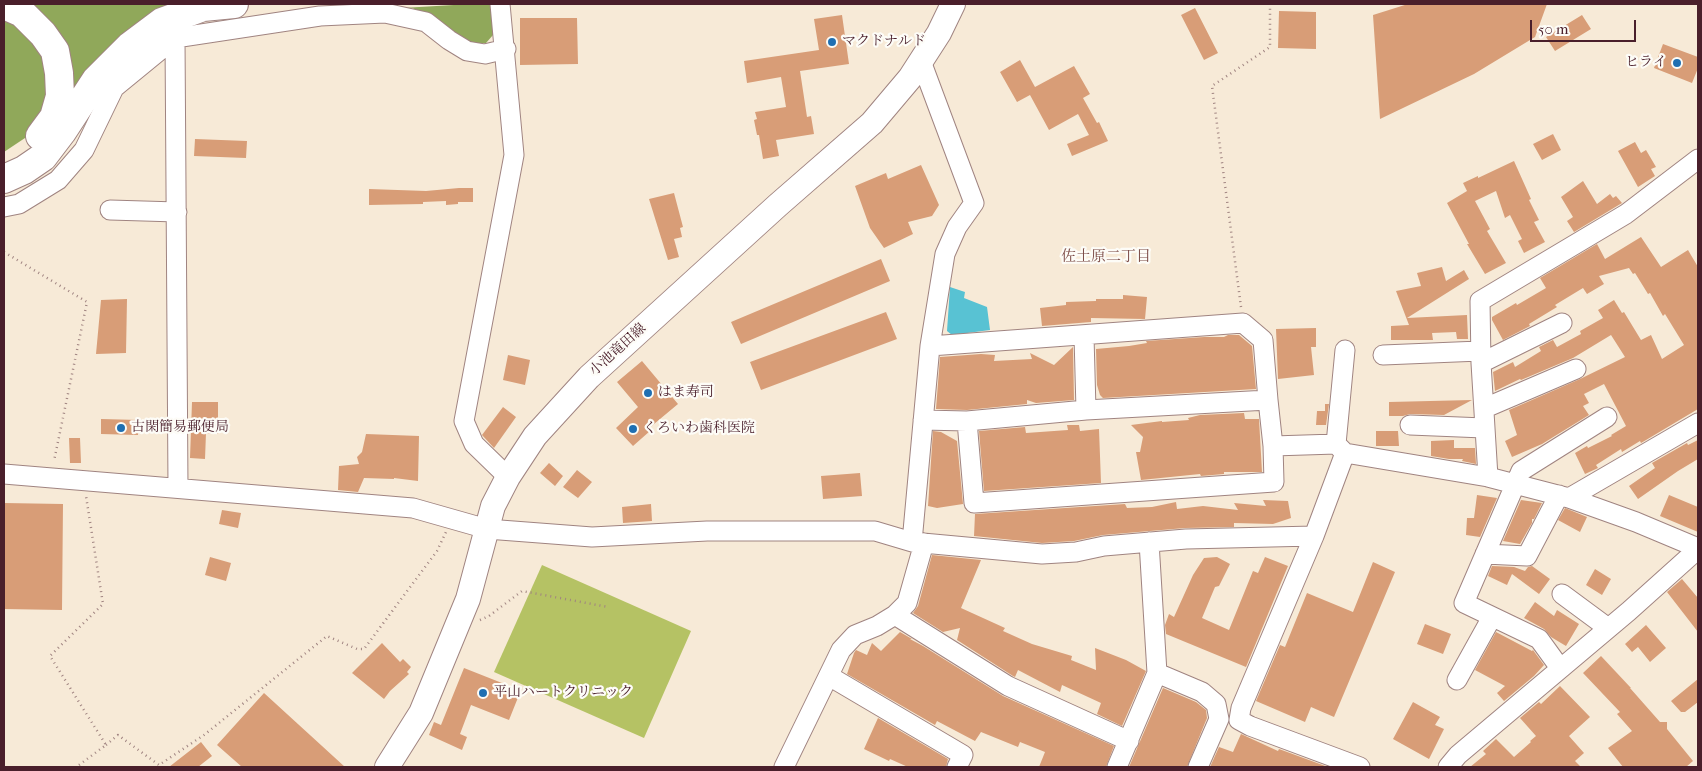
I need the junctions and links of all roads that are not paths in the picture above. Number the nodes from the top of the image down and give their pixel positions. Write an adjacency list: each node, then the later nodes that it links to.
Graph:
1 (234, 4): 10 (highway)
2 (500, 4): 6 (street)
3 (953, 4): 7 (main road, 小池竜田線)
4 (4, 6): 9 (highway)
5 (175, 38): 6 (street); 11 (street); 13 (street)
6 (506, 49): 33 (street)
7 (921, 61): 16 (street); 33 (main road, 小池竜田線)
8 (1698, 159): 19 (street)
9 (4, 164)
10 (4, 179)
11 (4, 207)
12 (110, 210): 13 (street)
13 (177, 212): 36 (street)
14 (1562, 323): 19 (street)
15 (1084, 336): 16 (street); 21 (street); 23 (street)
16 (930, 346): 25 (street)
17 (1345, 350): 31 (street)
18 (1383, 355): 19 (street)
19 (1480, 357): 22 (street)
20 (1576, 369): 22 (street)
21 (1268, 400): 23 (street); 30 (street)
22 (1485, 408): 29 (street)
23 (1086, 410): 26 (street)
24 (1607, 417): 35 (street)
25 (923, 420): 26 (street); 41 (street)
26 (967, 421): 30 (street)
27 (1698, 423): 37 (street)
28 (1410, 425): 29 (street)
29 (1484, 428): 34 (street)
30 (1273, 446): 31 (street)
31 (1340, 449): 34 (street); 39 (street)
32 (4, 474): 36 (street)
33 (508, 477): 38 (main road, 小池竜田線)
34 (1488, 477): 35 (street)
35 (1516, 484): 37 (street); 42 (street)
36 (178, 487): 38 (street)
37 (1564, 497): 42 (street); 43 (street)
38 (487, 530): 41 (street); 54 (main road, 小池竜田線)
39 (1314, 536): 40 (street); 58 (street)
40 (1149, 542): 41 (street); 49 (street)
41 (918, 543): 45 (street)
42 (1485, 554): 46 (street)
43 (1696, 556): 47 (street)
44 (1562, 594): 47 (street)
45 (895, 615): 50 (street); 52 (street)
46 (1492, 617): 48 (street); 51 (street)
47 (1608, 628): 48 (street)
48 (1560, 668): 59 (street)
49 (1157, 673): 52 (street); 57 (street)
50 (829, 676): 53 (street); 55 (street)
51 (1457, 680)
52 (1129, 741): 56 (street)
53 (792, 765)
54 (386, 767)
55 (956, 767)
56 (1117, 767)
57 (1198, 767)
58 (1360, 767)
59 (1448, 767)

